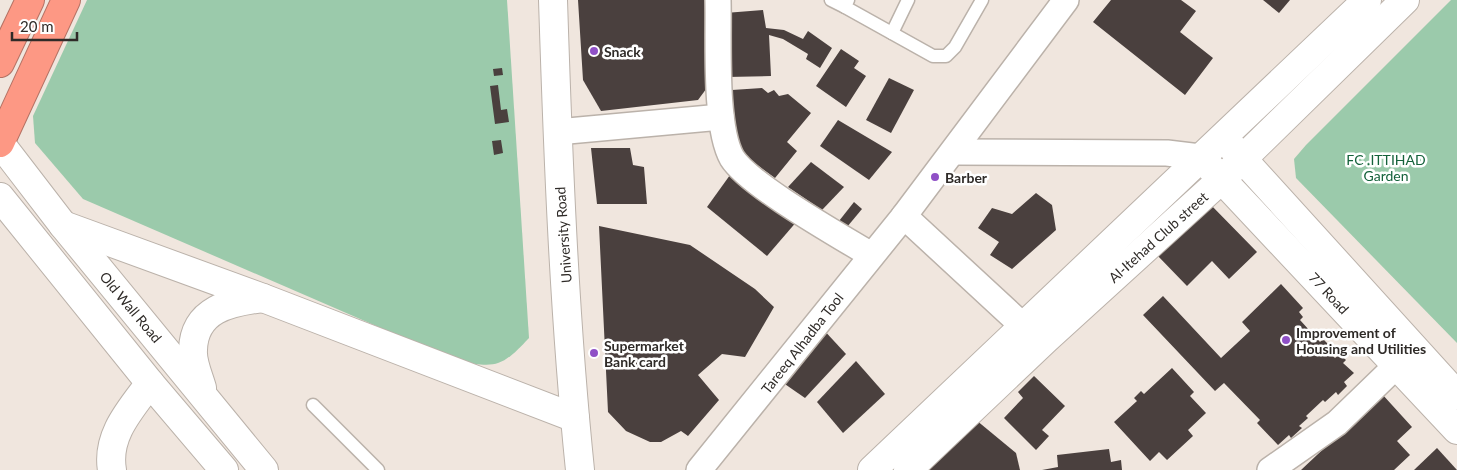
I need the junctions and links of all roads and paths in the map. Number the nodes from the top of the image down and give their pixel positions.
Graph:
1 (30, 0) edge
2 (66, 0) edge
3 (553, 0) edge
4 (718, 0) edge
5 (831, 0) edge
6 (908, 0) edge
7 (982, 0) edge
8 (1066, 0) edge
9 (1367, 0) edge
10 (1405, 0) edge
11 (847, 4) edge
12 (892, 33) junction
13 (0, 63) edge
14 (721, 117) junction
15 (557, 132) junction
16 (1222, 136) junction
17 (0, 143) edge
18 (953, 152) junction
19 (1200, 157) junction
20 (1242, 158) junction
21 (1222, 179) junction
22 (5, 202) edge
23 (904, 216) junction
24 (63, 225) junction
25 (871, 255) junction
26 (263, 298) junction
27 (1023, 326) junction
28 (1396, 366) junction
29 (150, 383) junction
30 (203, 394) junction
31 (1457, 395) edge
32 (313, 406) dead end
33 (574, 418) junction
34 (1457, 430) edge
35 (112, 470) edge
36 (224, 470) edge
37 (264, 470) edge
38 (378, 470) edge
39 (580, 470) edge
40 (699, 470) edge
41 (872, 470) edge
42 (908, 470) edge
43 (1270, 470) edge

1 - 13 highway
2 - 17 highway
3 - 15 main road, University Road
4 - 14 street
5 - 11 lane
6 - 12 lane
7 - 12 lane
8 - 18 street, Tareeq Alhadba Tool
9 - 16 main road, Al-Itehad Club street
10 - 20 main road, Al-Itehad Club street
11 - 12 lane
14 - 15 street
14 - 25 street
15 - 33 main road, University Road
16 - 19 main road, Al-Itehad Club street
16 - 20 main road
17 - 24 main road, Old Wall Road
18 - 19 street
18 - 23 street, Tareeq Alhadba Tool
19 - 21 main road, 77 Road
19 - 27 main road, Al-Itehad Club street
20 - 21 main road, Al-Itehad Club street
20 - 31 main road
21 - 28 main road, 77 Road
21 - 42 main road, Al-Itehad Club street
22 - 29 main road
23 - 25 street, Tareeq Alhadba Tool
23 - 27 street
24 - 26 main road
24 - 30 main road, Old Wall Road
25 - 40 street, Tareeq Alhadba Tool
26 - 30 main road
26 - 33 main road
27 - 41 main road, Al-Itehad Club street
28 - 34 main road, 77 Road
28 - 43 street
29 - 35 main road
29 - 36 main road
30 - 37 main road, Old Wall Road
32 - 38 lane
33 - 39 main road, University Road

